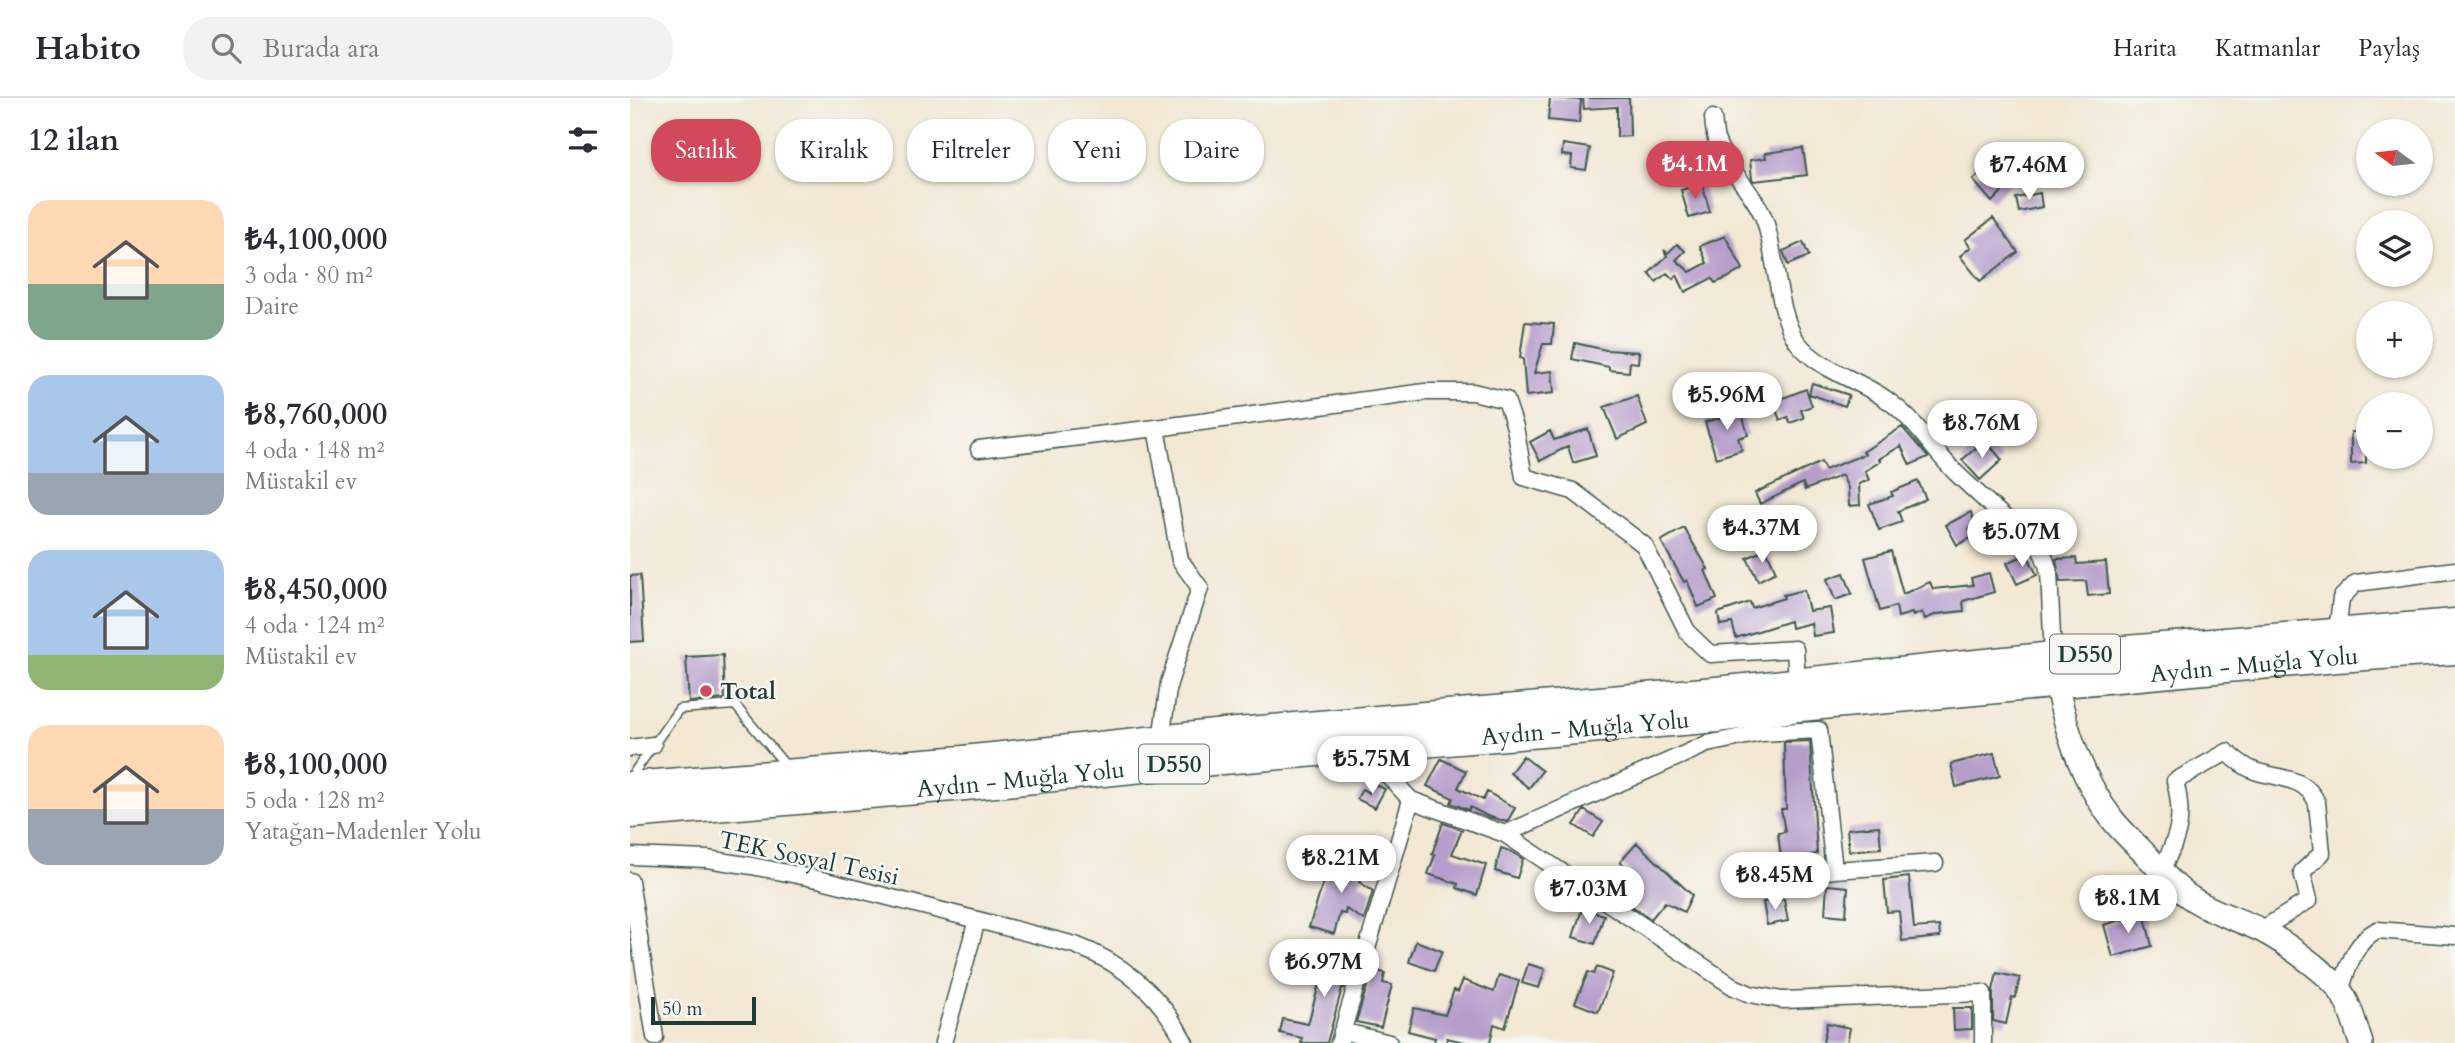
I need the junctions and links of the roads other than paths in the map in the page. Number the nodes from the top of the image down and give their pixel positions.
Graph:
1 (1713, 118) dead end
2 (1156, 428) junction
3 (979, 449) dead end
4 (2455, 570) edge
5 (2455, 624) edge
6 (2337, 633) junction
7 (2455, 649) edge
8 (2054, 670) junction
9 (1797, 683) junction
10 (1161, 740) junction
11 (653, 745) junction
12 (1381, 746) junction
13 (630, 748) edge
14 (792, 773) junction
15 (630, 778) edge
16 (630, 787) edge
17 (1411, 800) junction
18 (630, 813) edge
19 (1504, 834) junction
20 (630, 856) edge
21 (1936, 863) dead end
22 (1835, 870) junction
23 (2161, 872) junction
24 (1770, 878) dead end
25 (630, 881) edge
26 (977, 920) junction
27 (2261, 930) junction
28 (2455, 936) edge
29 (2340, 991) junction
30 (655, 1037) dead end
31 (1341, 1037) edge
32 (943, 1043) edge
33 (1185, 1043) edge
34 (1389, 1043) edge
35 (1983, 1043) edge
36 (2361, 1043) edge

1 - 8 street
2 - 3 street
2 - 9 street
2 - 10 street
4 - 6 street
5 - 6 highway, Aydın - Muğla Yolu / D550
6 - 8 highway, Aydın - Muğla Yolu / D550
7 - 8 highway, Aydın - Muğla Yolu / D550
8 - 9 highway, Aydın - Muğla Yolu / D550
8 - 12 highway, Aydın - Muğla Yolu / D550
8 - 23 street
9 - 10 highway, Aydın - Muğla Yolu / D550
10 - 14 highway, Aydın - Muğla Yolu / D550
11 - 13 street
11 - 14 lane
11 - 15 lane
12 - 17 street
12 - 18 highway, Aydın - Muğla Yolu / D550
14 - 16 highway, Aydın - Muğla Yolu / D550
17 - 19 street
17 - 31 street
19 - 22 street
19 - 35 street
20 - 26 street, TEK Sosyal Tesisi
21 - 22 street
22 - 24 street
23 - 27 street
23 - 27 street
25 - 30 street
26 - 32 street
26 - 33 street, TEK Sosyal Tesisi
27 - 29 street
28 - 29 street
29 - 36 street
31 - 34 street

